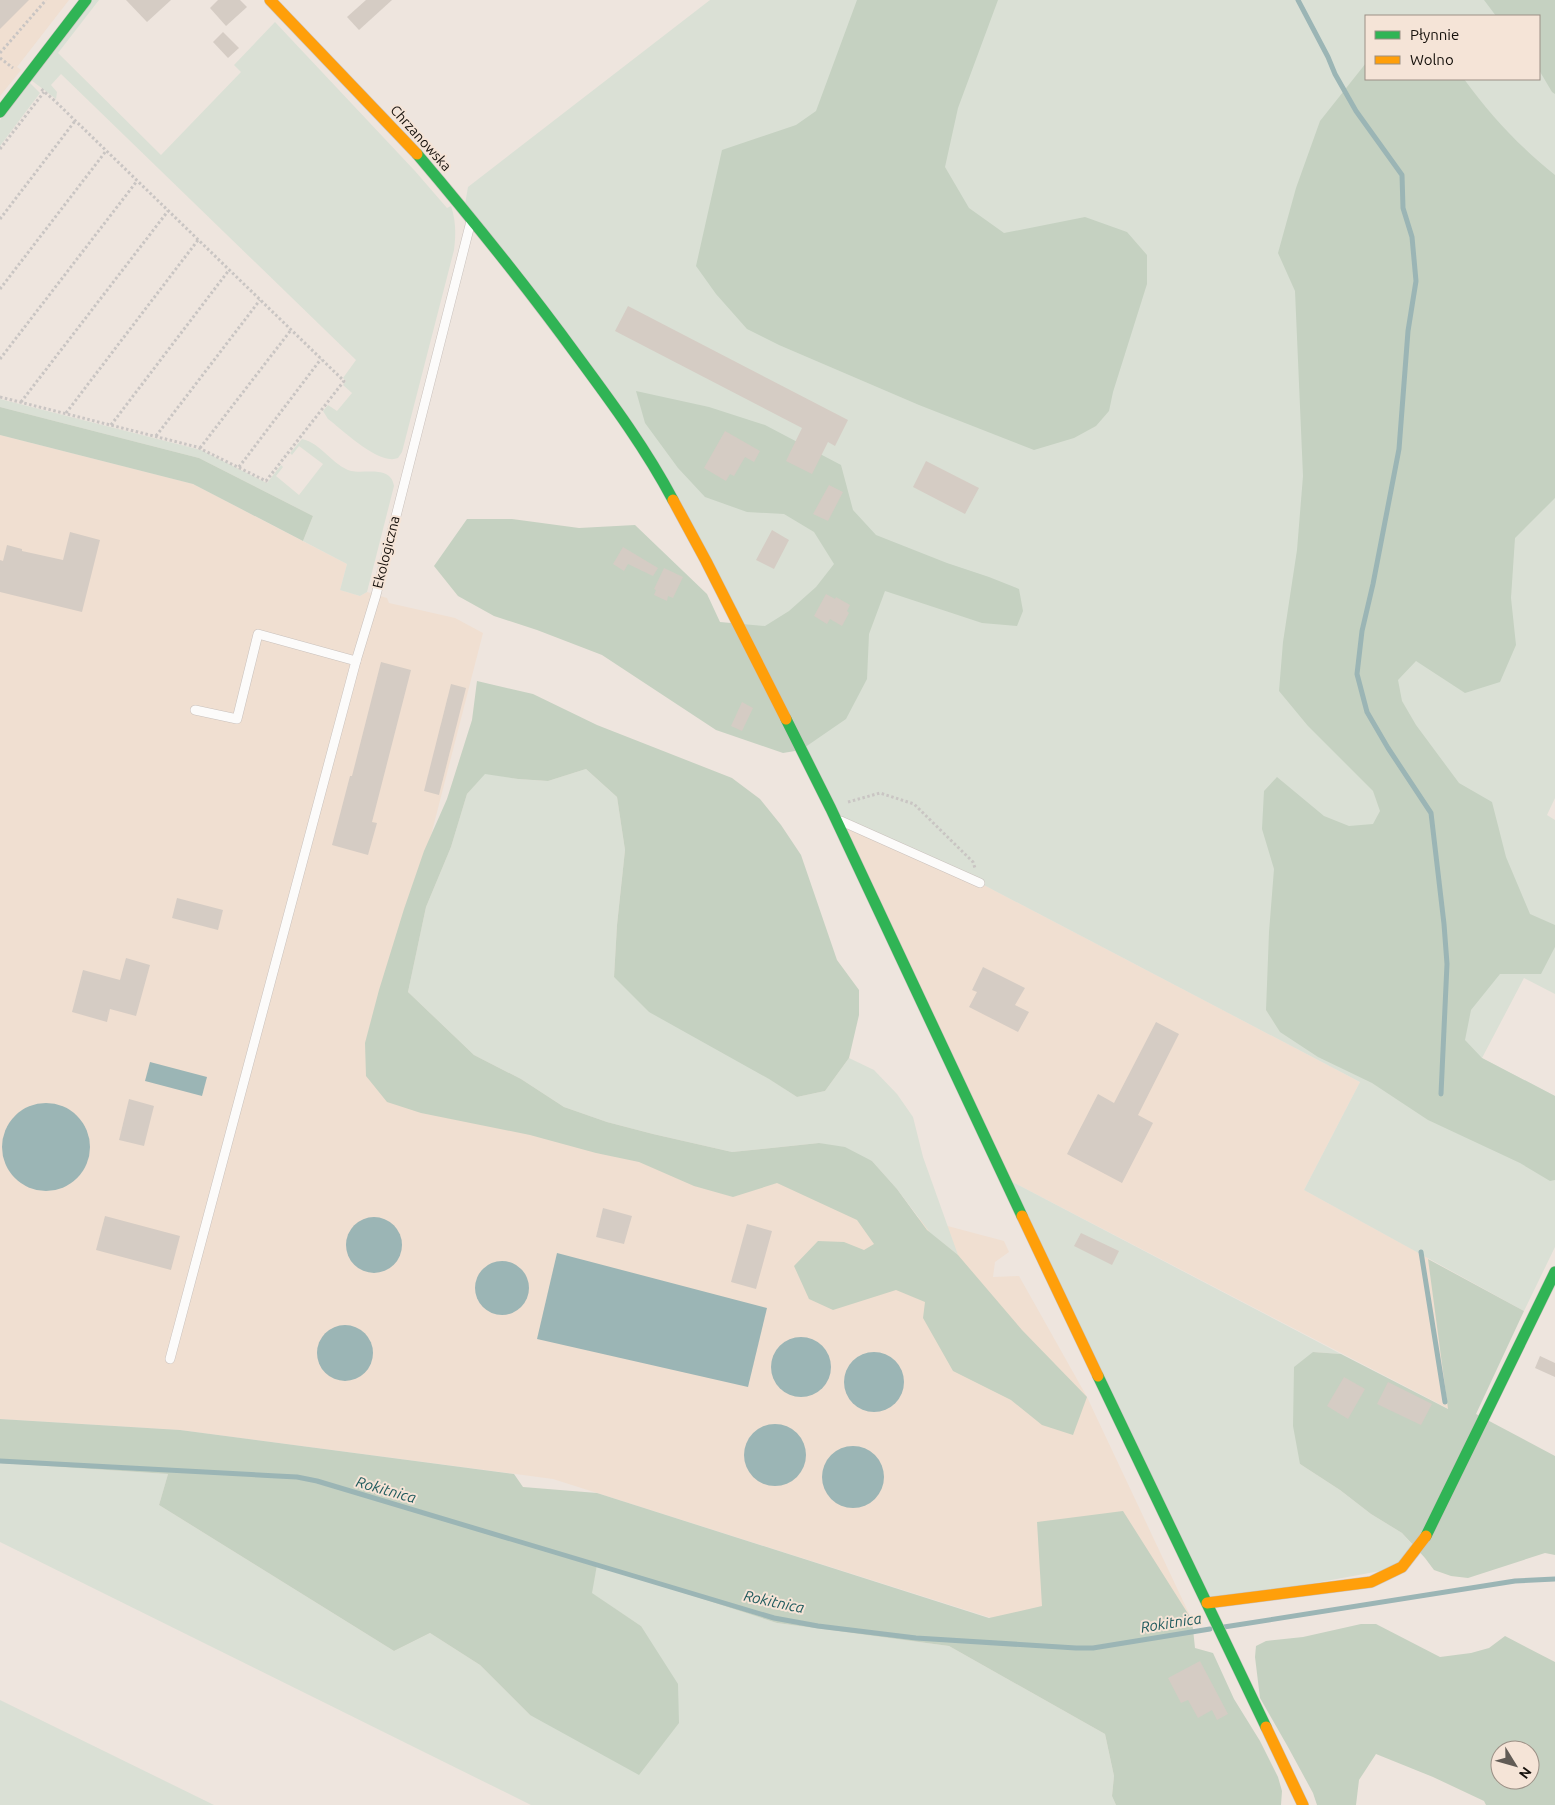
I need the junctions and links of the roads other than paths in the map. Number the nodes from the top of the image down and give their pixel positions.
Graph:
1 (86, 0) edge
2 (270, 0) edge
3 (0, 112) edge
4 (471, 218) junction
5 (356, 661) junction
6 (195, 710) dead end
7 (833, 814) junction
8 (980, 883) road end
9 (1555, 1272) edge
10 (170, 1359) dead end
11 (1206, 1603) junction
12 (1303, 1805) edge

1 - 3 street
2 - 4 street, Chrzanowska
4 - 5 lane, Ekologiczna
4 - 7 street, Chrzanowska
5 - 6 lane
5 - 10 lane, Ekologiczna
7 - 8 lane
7 - 11 street, Chrzanowska
9 - 11 street
11 - 12 street, Chrzanowska

